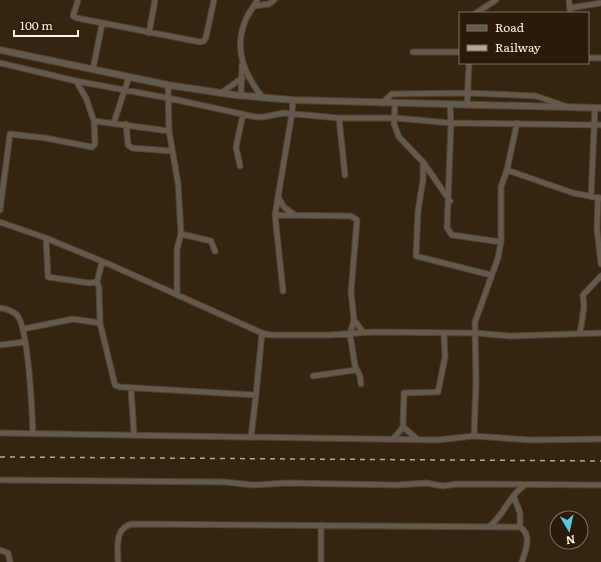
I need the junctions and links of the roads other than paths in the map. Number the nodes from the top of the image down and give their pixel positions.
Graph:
1 (78, 0) edge
2 (156, 0) edge
3 (214, 0) edge
4 (257, 0) edge
5 (274, 0) edge
6 (496, 0) edge
7 (569, 0) edge
8 (601, 4) edge
9 (254, 6) junction
10 (570, 10) edge
11 (478, 12) edge
12 (102, 24) junction
13 (149, 33) junction
14 (0, 50) edge
15 (413, 52) dead end
16 (459, 52) edge
17 (589, 58) edge
18 (601, 58) edge
19 (242, 62) junction
20 (0, 63) edge
21 (469, 64) edge
22 (93, 69) junction
23 (129, 77) junction
24 (242, 78) junction
25 (76, 81) junction
26 (168, 85) junction
27 (124, 89) junction
28 (221, 93) junction
29 (467, 93) junction
30 (241, 96) junction
31 (168, 98) junction
32 (263, 98) junction
33 (293, 100) junction
34 (382, 103) junction
35 (395, 103) junction
36 (450, 105) junction
37 (467, 105) junction
38 (567, 107) junction
39 (598, 108) edge
40 (292, 113) junction
41 (243, 114) junction
42 (339, 118) junction
43 (396, 118) junction
44 (94, 121) junction
45 (114, 122) junction
46 (451, 123) junction
47 (517, 123) junction
48 (126, 124) junction
49 (594, 125) junction
50 (601, 125) edge
51 (169, 131) junction
52 (172, 150) junction
53 (423, 162) junction
54 (240, 166) dead end
55 (507, 170) junction
56 (345, 174) dead end
57 (277, 194) junction
58 (591, 197) junction
59 (599, 198) edge
60 (450, 201) junction
61 (0, 210) edge
62 (275, 215) junction
63 (296, 215) junction
64 (0, 222) edge
65 (181, 234) junction
66 (46, 238) junction
67 (501, 242) junction
68 (215, 251) dead end
69 (102, 262) junction
70 (601, 264) edge
71 (491, 275) junction
72 (601, 276) edge
73 (97, 282) junction
74 (283, 291) dead end
75 (177, 295) junction
76 (0, 308) edge
77 (354, 320) junction
78 (100, 324) junction
79 (23, 329) junction
80 (363, 332) junction
81 (262, 333) junction
82 (444, 333) junction
83 (474, 333) junction
84 (601, 333) edge
85 (350, 334) junction
86 (580, 334) junction
87 (25, 342) junction
88 (0, 345) edge
89 (356, 370) junction
90 (313, 376) dead end
91 (360, 384) dead end
92 (131, 389) junction
93 (256, 395) junction
94 (403, 427) junction
95 (0, 433) edge
96 (33, 434) junction
97 (134, 434) junction
98 (474, 436) junction
99 (251, 437) junction
100 (394, 438) junction
101 (416, 438) junction
102 (601, 439) edge
103 (0, 480) edge
104 (526, 485) junction
105 (601, 485) edge
106 (514, 496) junction
107 (321, 525) junction
108 (490, 526) junction
109 (520, 527) junction
110 (0, 550) edge
111 (10, 562) edge
112 (118, 562) edge
113 (321, 562) edge
114 (522, 562) edge

1 - 12 street
2 - 13 street
3 - 13 street
4 - 9 street
5 - 9 street
6 - 11 street
7 - 10 street
8 - 10 street
9 - 19 street
12 - 13 street
12 - 22 street
14 - 22 street
15 - 16 street
17 - 18 street
19 - 24 street
19 - 32 street
20 - 25 street
21 - 29 street
22 - 23 street
23 - 26 street
23 - 27 street
24 - 28 street
24 - 30 street
25 - 27 street
25 - 44 street
26 - 28 street
26 - 31 street
27 - 31 street
27 - 45 street
28 - 30 street
29 - 34 street
29 - 37 street
29 - 38 street
30 - 32 street
31 - 41 street
31 - 51 street
32 - 33 street
33 - 34 street
33 - 40 street
34 - 35 street
35 - 36 street
35 - 43 street
36 - 37 street
36 - 46 street
37 - 38 street
38 - 39 street
39 - 49 street
40 - 41 street
40 - 42 street
40 - 57 street
41 - 54 street
42 - 43 street
42 - 56 street
43 - 46 street
43 - 53 street
44 - 45 street
44 - 61 street
45 - 48 street
46 - 47 street
46 - 60 street
47 - 49 street
47 - 55 street
48 - 51 street
48 - 52 street
49 - 50 street
49 - 58 street
51 - 52 street
52 - 65 street
53 - 60 street
53 - 71 street
55 - 58 street
55 - 67 street
57 - 62 street
57 - 63 street
58 - 59 street
59 - 70 street
60 - 67 street
62 - 63 street
62 - 74 street
63 - 77 street
64 - 66 street
65 - 68 street
65 - 75 street
66 - 69 street
66 - 73 street
67 - 71 street
69 - 73 street
69 - 75 street
71 - 83 street
72 - 86 street
73 - 78 street
75 - 81 street
76 - 79 street
77 - 80 street
77 - 85 street
78 - 79 street
78 - 92 street
79 - 87 street
80 - 82 street
80 - 85 street
81 - 85 street
81 - 93 street
82 - 83 street
82 - 94 street
83 - 86 street
83 - 98 street
84 - 86 street
85 - 89 street
87 - 88 street
87 - 96 street
89 - 90 street
89 - 91 street
92 - 93 street
92 - 97 street
93 - 99 street
94 - 100 street
94 - 101 street
95 - 96 street
96 - 97 street
97 - 99 street
98 - 101 street
98 - 102 street
99 - 100 street
100 - 101 street
103 - 104 street
104 - 105 street
104 - 106 street
106 - 108 street
106 - 109 street
107 - 108 street
107 - 112 street
107 - 113 street
108 - 109 street
109 - 114 street
110 - 111 street

